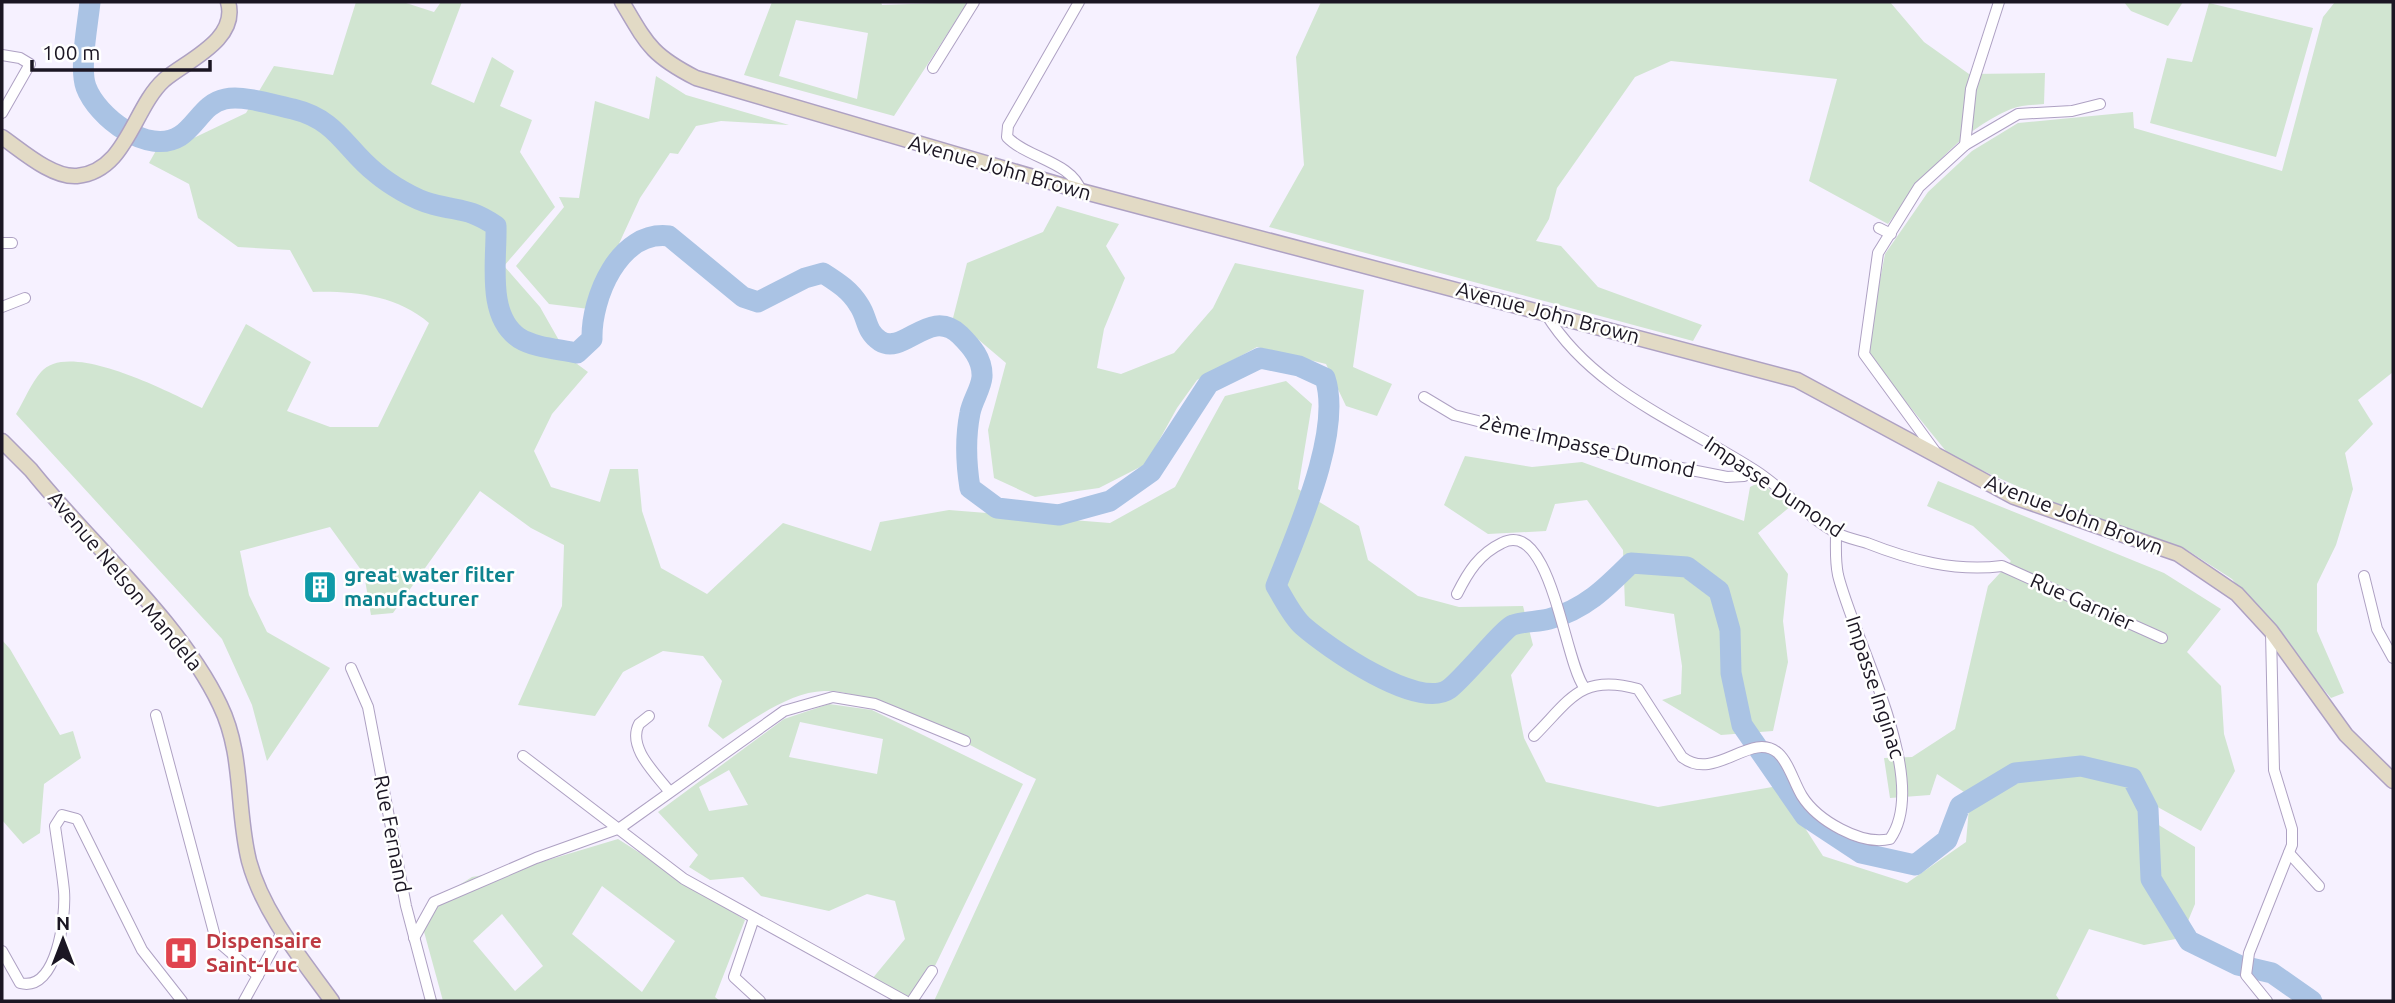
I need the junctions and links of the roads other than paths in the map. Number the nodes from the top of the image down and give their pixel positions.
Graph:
1 (228, 2) edge
2 (622, 2) edge
3 (974, 2) edge
4 (1079, 2) edge
5 (1999, 2) edge
6 (2, 55) edge
7 (933, 68) dead end
8 (2101, 104) dead end
9 (2, 113) edge
10 (2, 137) edge
11 (1965, 145) junction
12 (1081, 191) junction
13 (1879, 228) dead end
14 (1891, 234) junction
15 (25, 298) dead end
16 (2, 306) edge
17 (1545, 313) junction
18 (1424, 397) dead end
19 (2, 441) edge
20 (1942, 459) junction
21 (1754, 470) junction
22 (1836, 533) junction
23 (2002, 566) joint
24 (2364, 576) dead end
25 (1457, 594) dead end
26 (2271, 631) junction
27 (2162, 638) dead end
28 (2393, 657) edge
29 (351, 668) dead end
30 (1584, 687) junction
31 (156, 715) dead end
32 (649, 716) dead end
33 (1534, 736) dead end
34 (965, 741) dead end
35 (523, 755) dead end
36 (2393, 781) edge
37 (668, 791) junction
38 (620, 828) junction
39 (2289, 853) junction
40 (2319, 886) dead end
41 (754, 918) junction
42 (282, 932) junction
43 (414, 938) junction
44 (2, 951) edge
45 (932, 971) dead end
46 (258, 976) junction
47 (181, 1001) edge
48 (244, 1001) edge
49 (332, 1001) edge
50 (431, 1001) edge
51 (760, 1001) edge
52 (905, 1001) edge
53 (912, 1001) edge
54 (2267, 1001) edge

1 - 10 main road
2 - 12 main road, Avenue John Brown
3 - 7 street
4 - 12 street
5 - 11 street
6 - 9 street
8 - 11 street
11 - 14 street
12 - 17 main road, Avenue John Brown
13 - 14 street
14 - 20 street
15 - 16 street
17 - 20 main road, Avenue John Brown
17 - 21 street, Impasse Dumond
18 - 21 street, 2ème Impasse Dumond
19 - 42 main road, Avenue Nelson Mandela
20 - 26 main road, Avenue John Brown
21 - 22 street, Impasse Dumond
22 - 23 street, Impasse Dumond
22 - 30 street, Impasse Inginac
23 - 27 street, Rue Garnier
24 - 28 street
25 - 30 street
26 - 36 main road, Avenue John Brown
26 - 39 street
29 - 43 street, Rue Fernand
30 - 33 street
31 - 46 street
32 - 37 street
34 - 37 street
35 - 38 street
37 - 38 street
38 - 41 street
38 - 43 street
39 - 40 street
39 - 54 street
41 - 51 street
41 - 52 street
42 - 46 street
42 - 49 main road, Avenue Nelson Mandela
43 - 50 street, Rue Fernand
44 - 47 street
45 - 53 street
46 - 48 street

